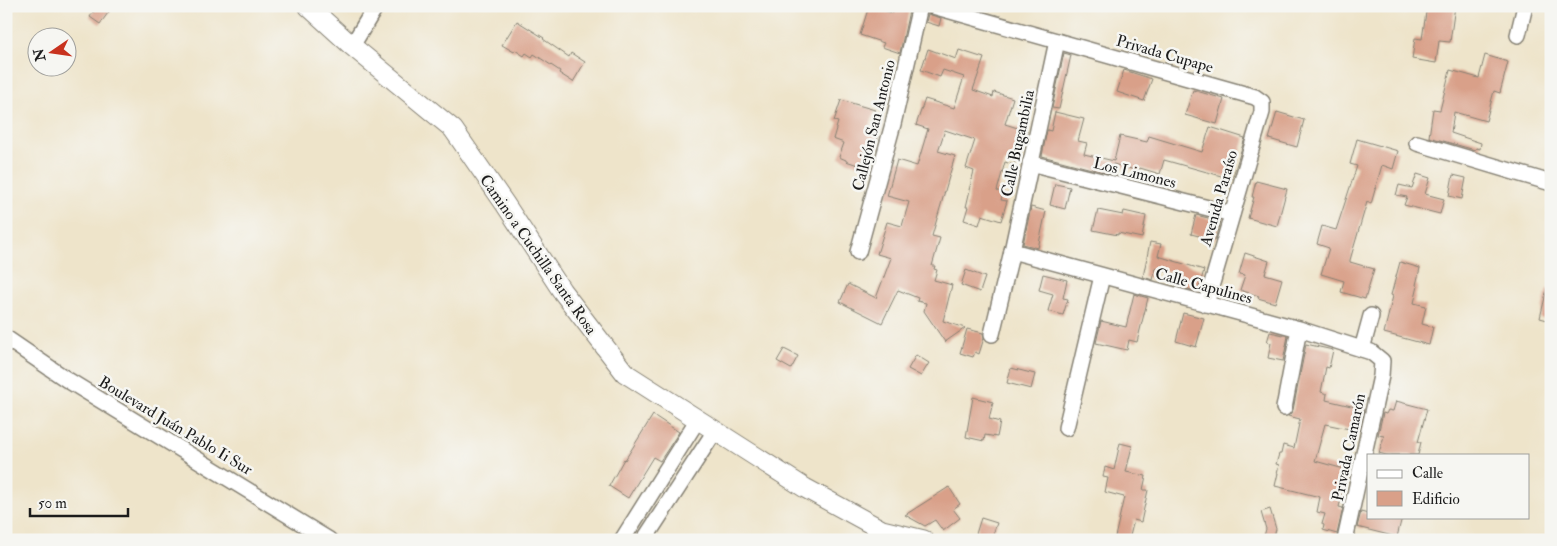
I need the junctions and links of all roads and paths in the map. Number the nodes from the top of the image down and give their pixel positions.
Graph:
1 (308, 6) edge
2 (376, 6) edge
3 (920, 6) edge
4 (933, 6) edge
5 (1525, 6) edge
6 (1518, 35) dead end
7 (1057, 41) junction
8 (352, 46) junction
9 (1262, 102) joint
10 (1417, 144) dead end
11 (1030, 164) junction
12 (1551, 183) edge
13 (1232, 214) junction
14 (1012, 251) junction
15 (858, 252) dead end
16 (1102, 276) junction
17 (1206, 304) junction
18 (1371, 316) dead end
19 (1299, 329) junction
20 (992, 334) dead end
21 (6, 338) edge
22 (1362, 349) junction
23 (1382, 361) joint
24 (1284, 408) dead end
25 (698, 420) junction
26 (1066, 428) dead end
27 (715, 431) junction
28 (630, 537) edge
29 (329, 540) edge
30 (644, 540) edge
31 (924, 540) edge
32 (1345, 540) edge

1 - 8 street, Camino a Cuchilla Santa Rosa
2 - 8 street
3 - 15 street, Callejón San Antonio
4 - 7 street, Privada Cupape
5 - 6 street
7 - 9 street, Privada Cupape
7 - 11 street, Calle Bugambilia
8 - 25 street, Camino a Cuchilla Santa Rosa
9 - 13 street, Avenida Paraíso
10 - 12 street
11 - 13 street, Los Limones
11 - 14 street, Calle Bugambilia
13 - 17 street, Avenida Paraíso
14 - 16 street, Calle Capulines
14 - 20 street, Calle Bugambilia
16 - 17 street, Calle Capulines
16 - 26 street
17 - 19 street, Calle Capulines
18 - 22 street
19 - 22 street, Calle Capulines
19 - 24 street
21 - 29 street, Boulevard Juán Pablo Ii Sur
22 - 23 street, Calle Capulines
23 - 32 street, Privada Camarón
25 - 27 street, Camino a Cuchilla Santa Rosa
25 - 28 street
27 - 30 street
27 - 31 street, Camino a Cuchilla Santa Rosa

